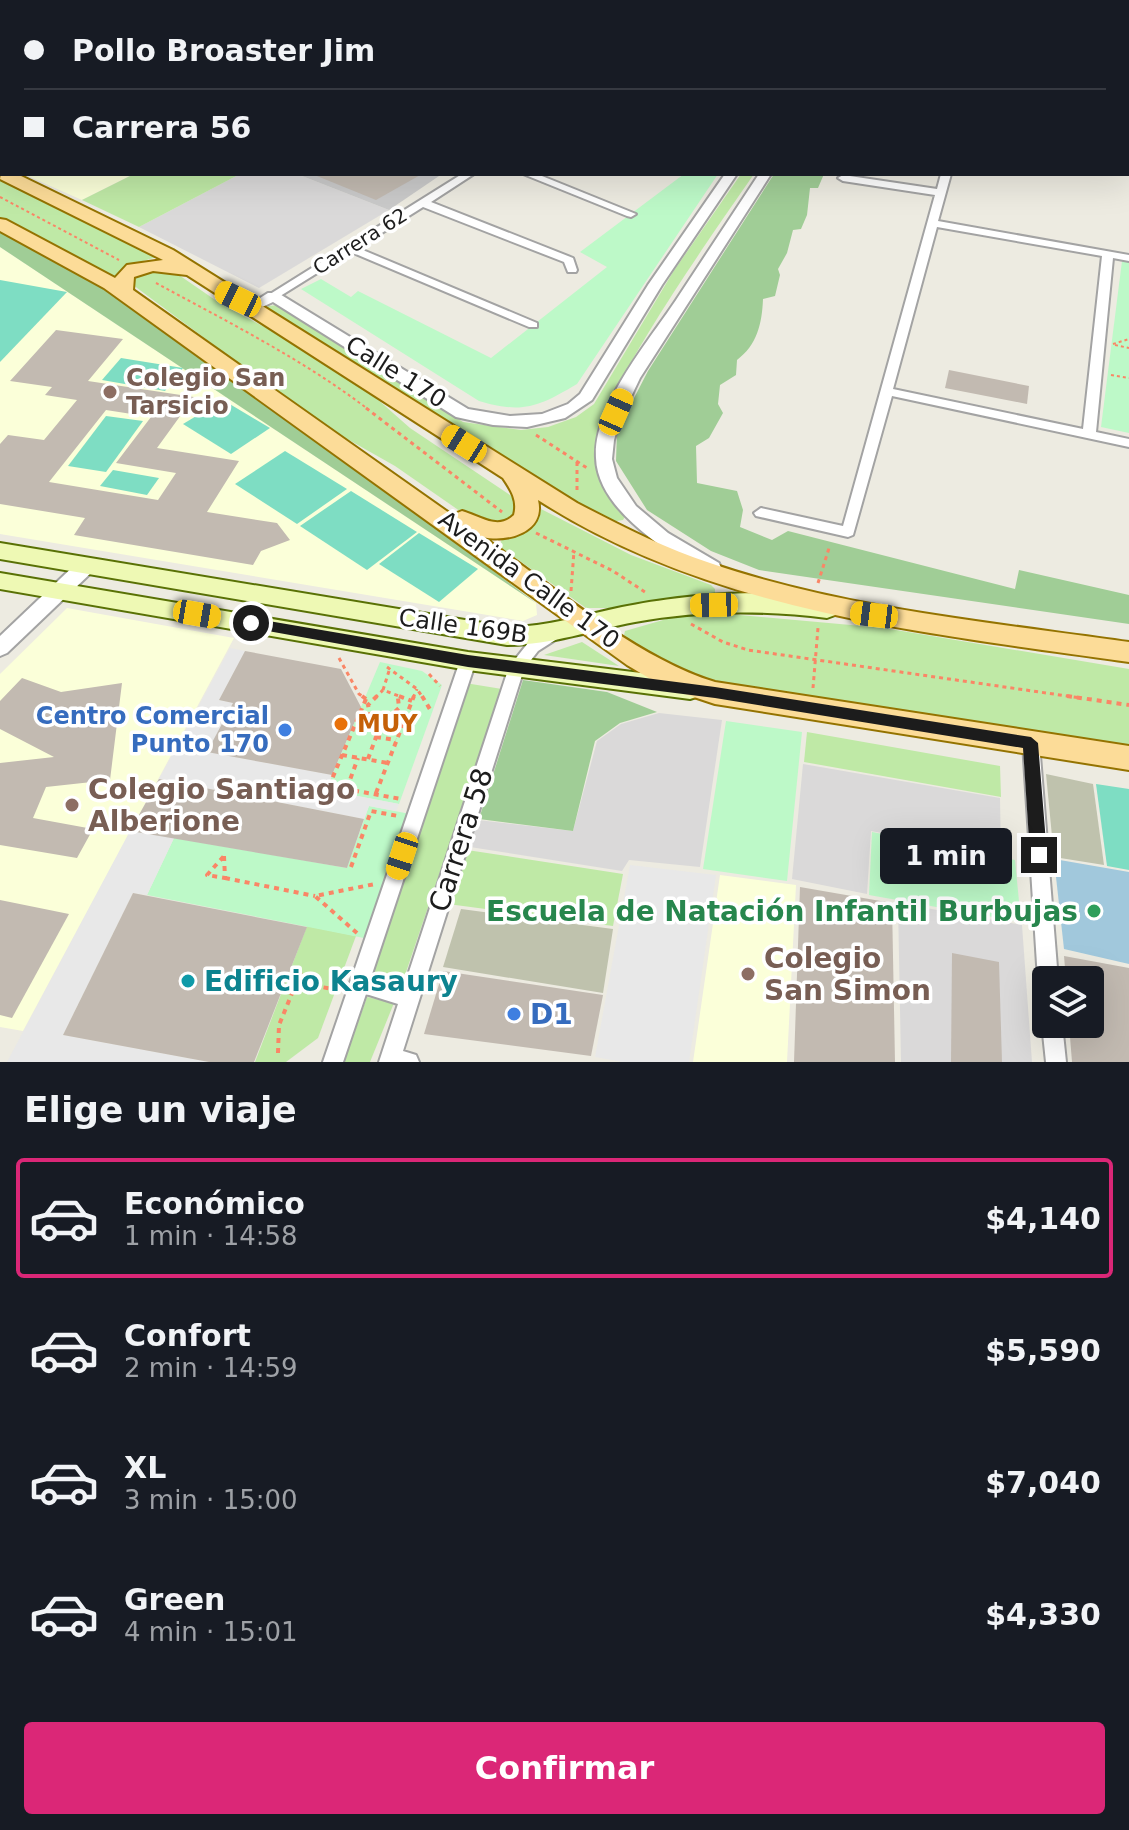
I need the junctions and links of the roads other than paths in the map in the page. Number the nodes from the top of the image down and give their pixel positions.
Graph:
1 (10, 176) edge
2 (466, 176) edge
3 (533, 176) edge
4 (730, 176) edge
5 (764, 176) edge
6 (945, 176) edge
7 (843, 178) dead end
8 (941, 193) junction
9 (423, 203) junction
10 (631, 214) dead end
11 (933, 223) junction
12 (0, 224) edge
13 (350, 248) junction
14 (1108, 255) junction
15 (1129, 258) edge
16 (572, 270) dead end
17 (123, 292) junction
18 (273, 296) junction
19 (244, 303) junction
20 (533, 325) dead end
21 (887, 391) junction
22 (1089, 434) junction
23 (1129, 443) edge
24 (343, 447) junction
25 (510, 472) junction
26 (761, 513) dead end
27 (0, 551) edge
28 (87, 565) junction
29 (728, 578) junction
30 (0, 581) edge
31 (61, 591) junction
32 (928, 622) junction
33 (589, 623) junction
34 (555, 633) junction
35 (0, 648) edge
36 (1129, 652) edge
37 (468, 661) junction
38 (517, 667) junction
39 (715, 693) junction
40 (1031, 743) junction
41 (1129, 758) edge
42 (1047, 966) edge
43 (360, 983) junction
44 (409, 998) junction
45 (1053, 1038) edge
46 (396, 1061) edge
47 (333, 1062) edge
48 (1056, 1062) edge

1 - 19 main road
2 - 9 street, Carrera 62
3 - 10 street
4 - 18 street, Calle 170
5 - 29 street
6 - 8 street
7 - 8 street
8 - 11 street
9 - 13 street, Carrera 62
9 - 16 street
11 - 14 street
11 - 21 street
12 - 17 main road, Avenida Calle 170
13 - 18 street, Carrera 62
13 - 20 street
14 - 15 street
14 - 22 street
17 - 19 main road
17 - 24 main road, Avenida Calle 170
18 - 19 street, Carrera 62
19 - 25 main road
21 - 22 street
21 - 26 street
22 - 23 street
24 - 25 main road
24 - 33 main road, Avenida Calle 170
25 - 29 main road
27 - 28 main road, Calle 169B
28 - 31 street
28 - 34 main road, Calle 169B
29 - 32 main road
30 - 31 main road, Calle 169B
31 - 35 street
31 - 37 main road, Calle 169B
32 - 33 main road, Calle 169B
32 - 36 main road
33 - 34 main road, Calle 169B
33 - 39 main road, Avenida Calle 170
34 - 38 street, Carrera 58
37 - 38 main road, Calle 169B
37 - 43 street, Carrera 58
38 - 39 main road, Calle 169B
38 - 44 street, Carrera 58
39 - 40 main road, Avenida Calle 170
40 - 41 main road, Avenida Calle 170
40 - 42 street
43 - 44 street
43 - 47 street, Carrera 58
44 - 46 street, Carrera 58
45 - 48 street

